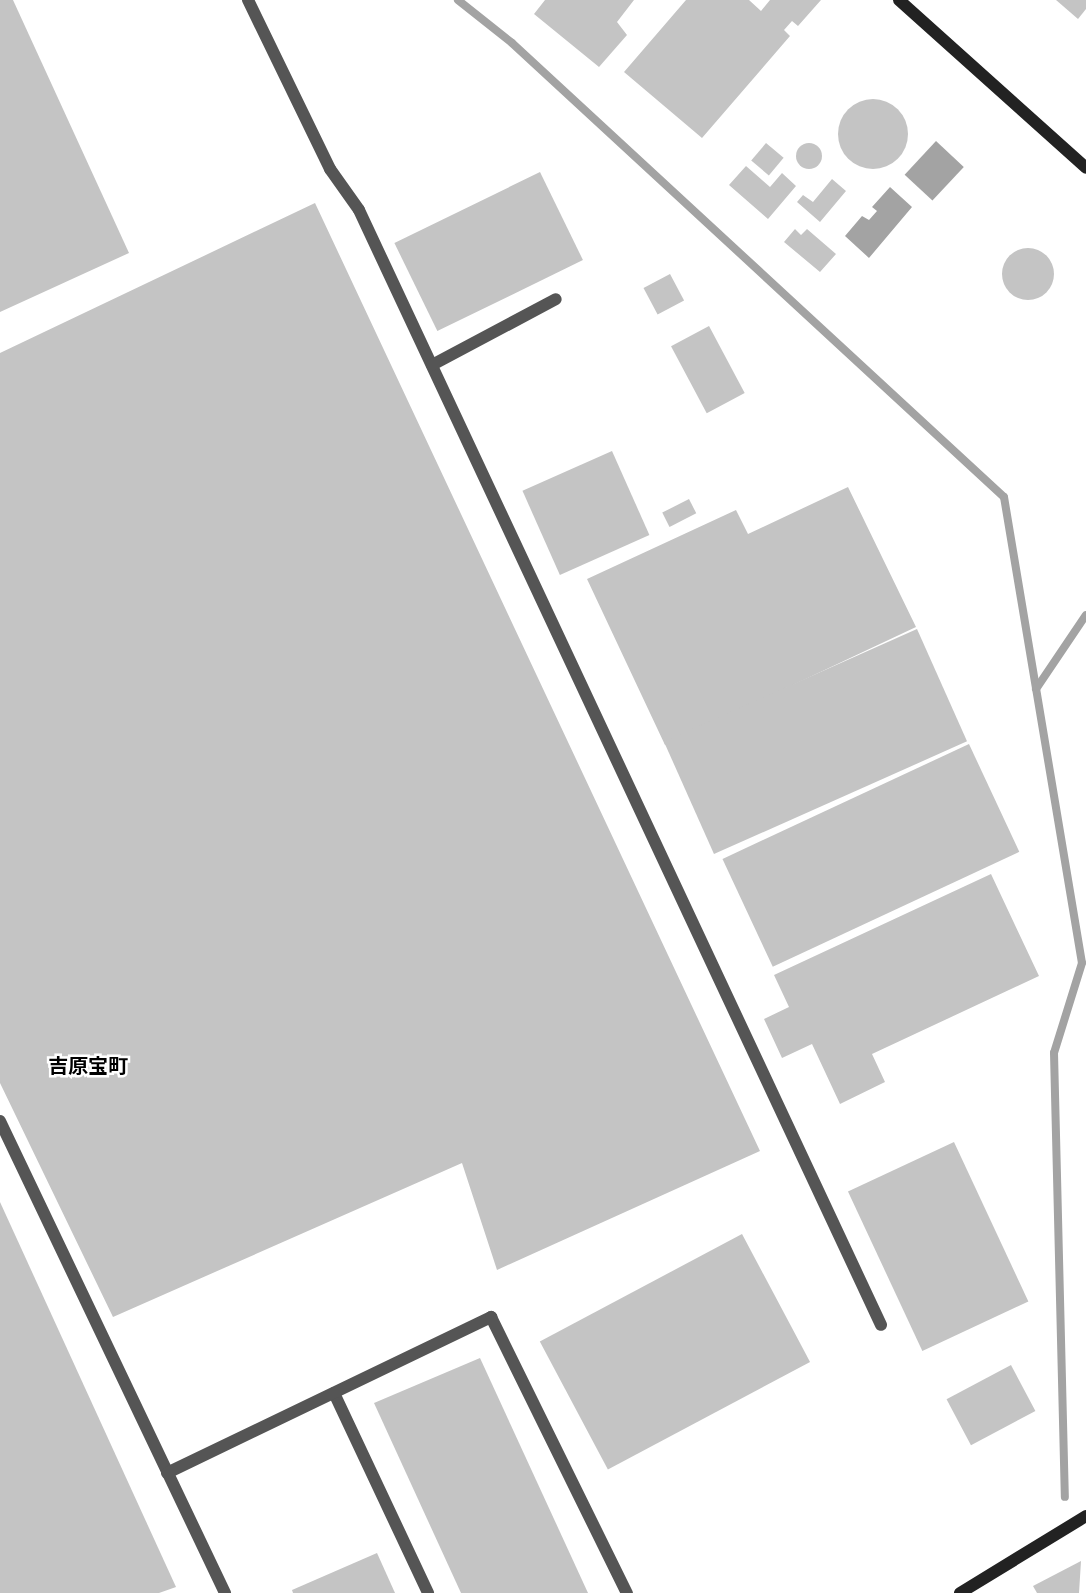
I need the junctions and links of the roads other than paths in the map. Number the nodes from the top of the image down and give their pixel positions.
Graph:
1 (248, 0) edge
2 (899, 0) edge
3 (1086, 168) edge
4 (556, 299) dead end
5 (432, 365) junction
6 (0, 1121) edge
7 (882, 1325) dead end
8 (334, 1393) junction
9 (167, 1473) junction
10 (1086, 1516) edge
11 (225, 1593) edge
12 (428, 1593) edge
13 (627, 1593) edge
14 (960, 1593) edge

1 - 5 lane
2 - 3 street
4 - 5 lane
5 - 7 lane
6 - 9 lane
8 - 9 lane
8 - 12 lane
8 - 13 lane
9 - 11 lane
10 - 14 street

